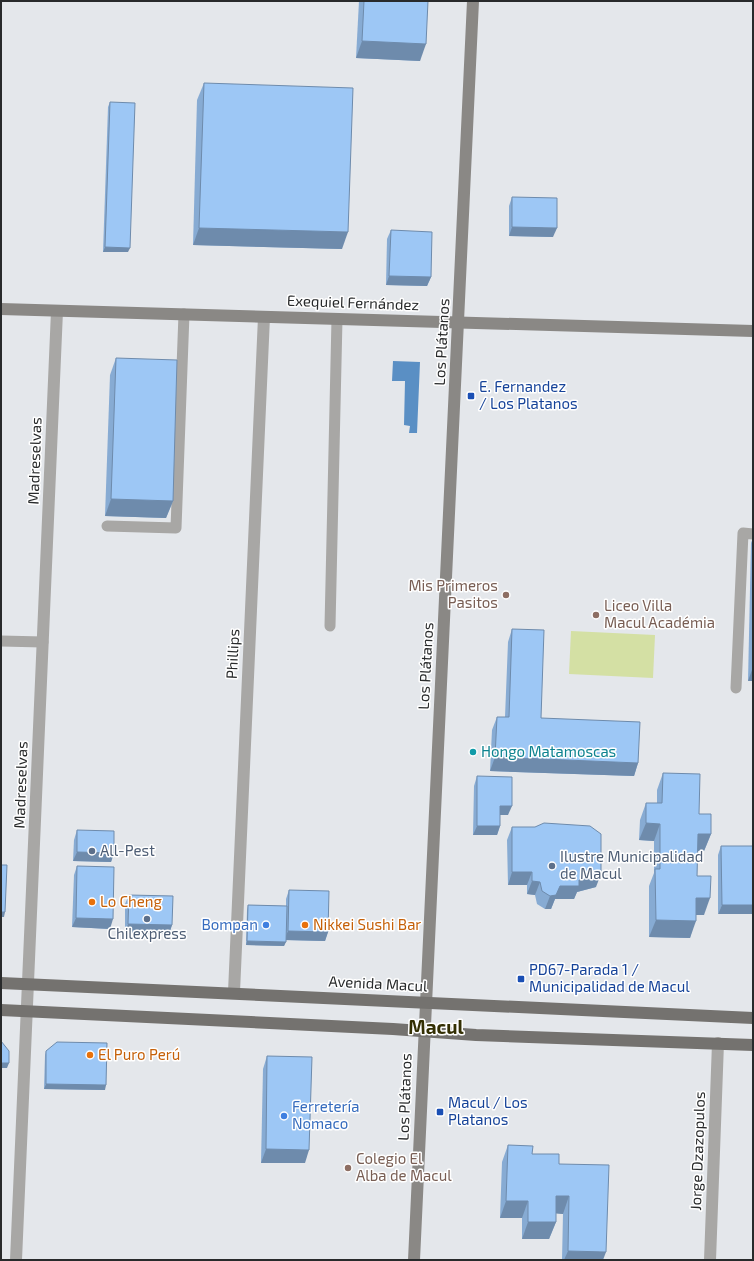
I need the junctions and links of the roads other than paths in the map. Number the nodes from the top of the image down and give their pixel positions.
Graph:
1 (473, 1) edge
2 (1, 309) edge
3 (57, 311) junction
4 (184, 314) junction
5 (264, 317) junction
6 (337, 319) junction
7 (459, 322) junction
8 (753, 331) edge
9 (107, 526) dead end
10 (753, 534) edge
11 (330, 626) dead end
12 (1, 641) edge
13 (43, 642) junction
14 (736, 688) dead end
15 (1, 983) edge
16 (28, 984) junction
17 (234, 992) junction
18 (426, 1002) junction
19 (1, 1010) edge
20 (26, 1012) junction
21 (753, 1018) edge
22 (424, 1031) junction
23 (718, 1043) junction
24 (753, 1045) edge
25 (16, 1260) edge
26 (414, 1260) edge
27 (710, 1260) edge

1 - 7 street, Los Plátanos
2 - 3 street, Exequiel Fernández
3 - 4 street, Exequiel Fernández
3 - 13 street, Madreselvas
4 - 5 street, Exequiel Fernández
4 - 9 lane
5 - 6 street, Exequiel Fernández
5 - 17 street, Phillips
6 - 7 street, Exequiel Fernández
6 - 11 lane
7 - 8 street, Exequiel Fernández
7 - 18 street, Los Plátanos
10 - 14 lane
12 - 13 lane
13 - 16 street, Madreselvas
15 - 16 main road, Avenida Macul
16 - 17 main road, Avenida Macul
16 - 20 street, Madreselvas
17 - 18 main road, Avenida Macul
18 - 21 main road, Avenida Macul
18 - 22 street, Los Plátanos
19 - 20 main road
20 - 22 main road
20 - 25 street, Madreselvas
22 - 23 main road
22 - 26 street, Los Plátanos
23 - 24 main road
23 - 27 street, Jorge Dzazopulos

